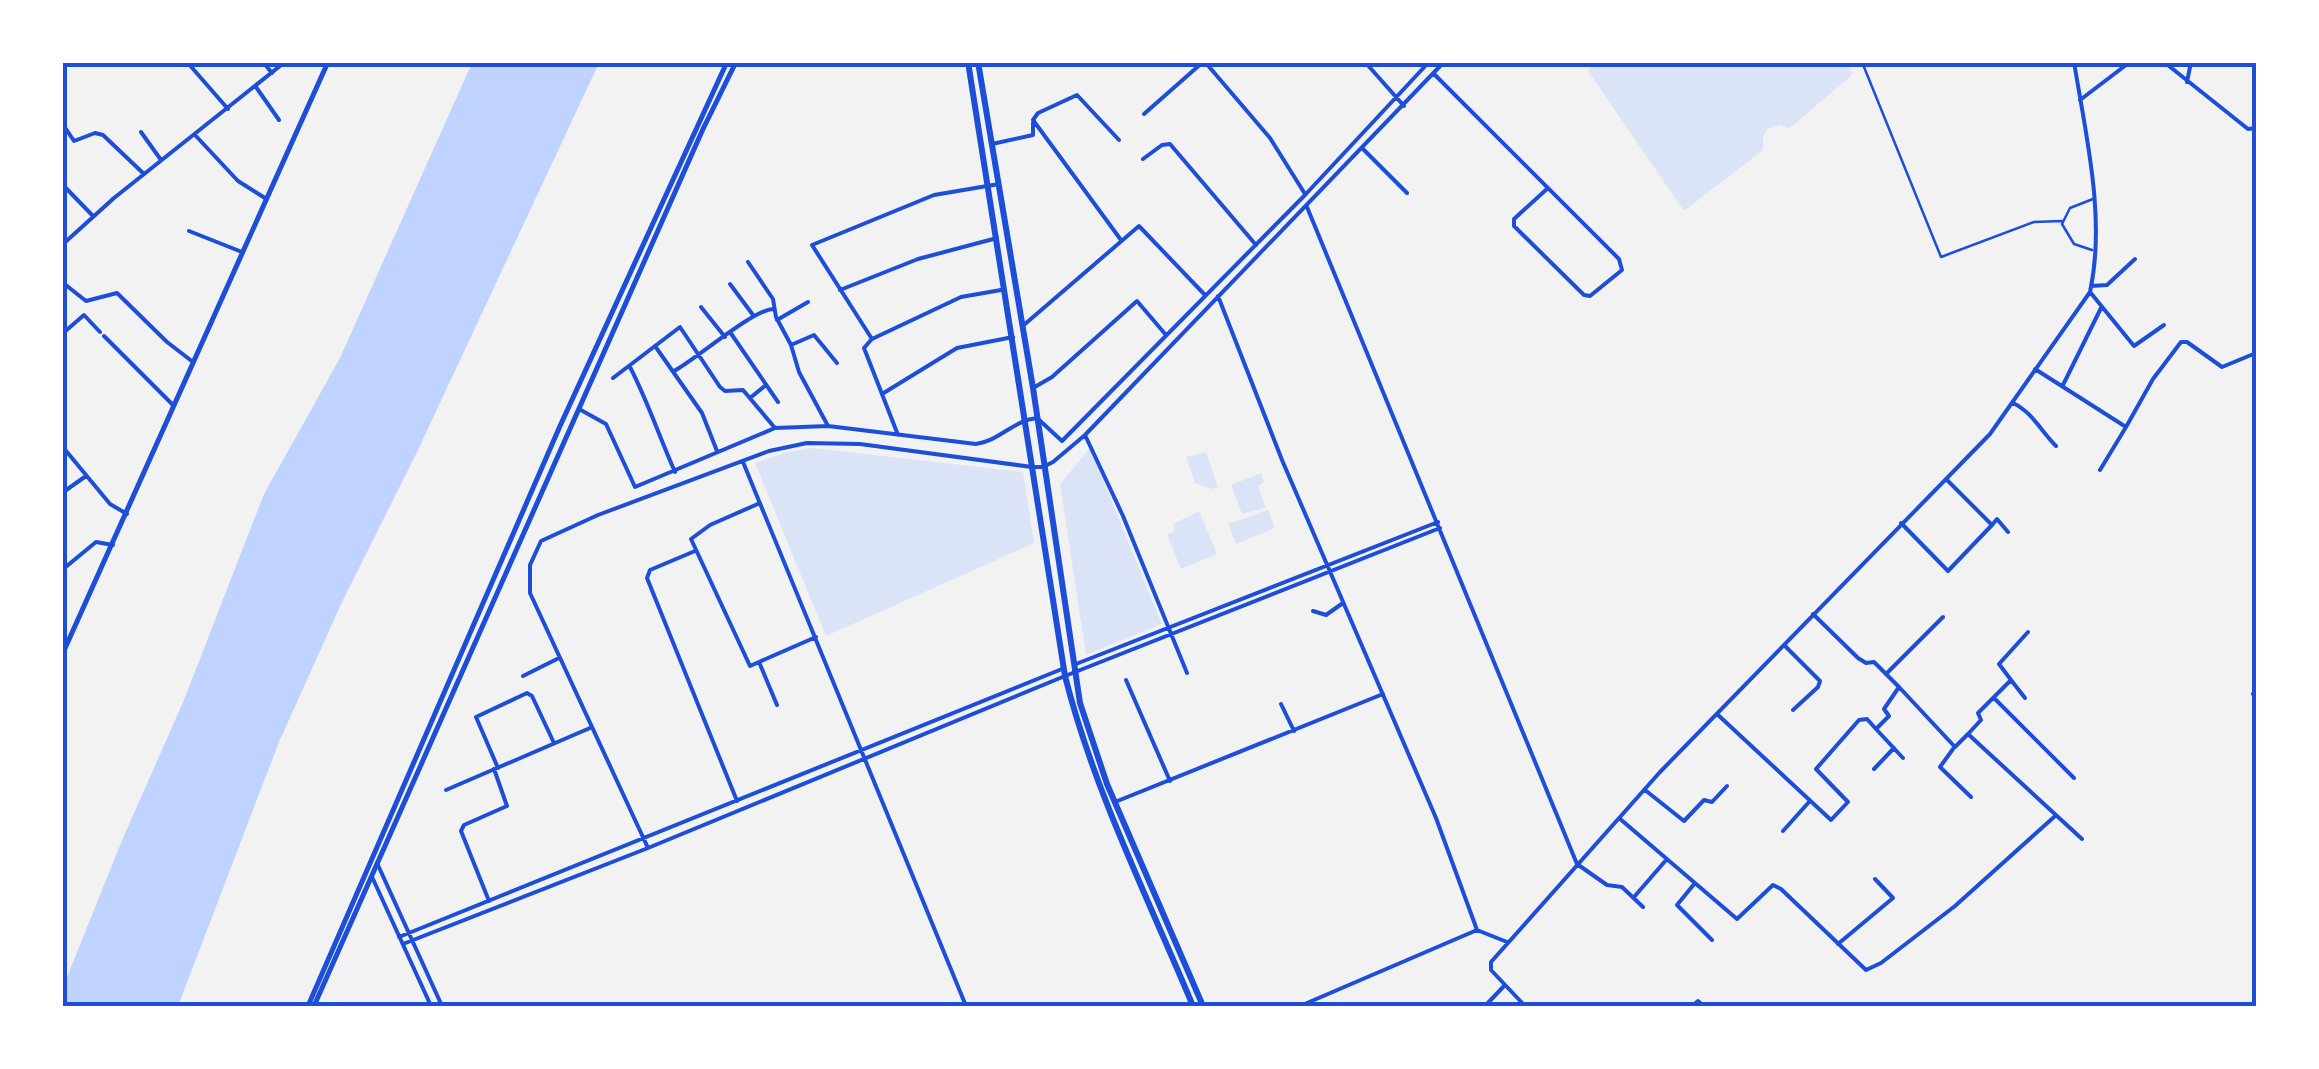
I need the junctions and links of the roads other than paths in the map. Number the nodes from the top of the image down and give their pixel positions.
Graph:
1 (187, 62) edge
2 (263, 62) edge
3 (284, 62) edge
4 (328, 62) edge
5 (727, 62) edge
6 (736, 62) edge
7 (968, 62) edge
8 (978, 62) edge
9 (1204, 62) edge
10 (1365, 62) edge
11 (1429, 62) edge
12 (1444, 62) edge
13 (2074, 62) edge
14 (2130, 62) edge
15 (2164, 62) edge
16 (2191, 62) edge
17 (1864, 67) dead end
18 (272, 73) junction
19 (1434, 74) junction
20 (2187, 82) junction
21 (256, 86) junction
22 (1397, 98) junction
23 (2080, 100) junction
24 (1404, 106) junction
25 (228, 109) junction
26 (1144, 114) dead end
27 (278, 120) dead end
28 (1032, 122) junction
29 (62, 124) edge
30 (2256, 128) edge
31 (142, 132) dead end
32 (195, 135) junction
33 (1119, 140) dead end
34 (992, 144) junction
35 (1363, 149) junction
36 (1143, 159) dead end
37 (161, 160) junction
38 (144, 174) junction
39 (62, 184) edge
40 (988, 184) junction
41 (998, 184) junction
42 (1548, 188) junction
43 (1407, 193) dead end
44 (1305, 195) junction
45 (266, 198) junction
46 (2093, 198) junction
47 (1307, 207) junction
48 (93, 216) junction
49 (2062, 221) junction
50 (189, 232) dead end
51 (996, 238) junction
52 (1122, 240) junction
53 (62, 244) edge
54 (1256, 245) junction
55 (2093, 250) junction
56 (242, 252) junction
57 (2135, 259) dead end
58 (748, 262) dead end
59 (62, 282) edge
60 (730, 284) dead end
61 (1006, 289) junction
62 (2090, 289) junction
63 (840, 290) junction
64 (1204, 294) junction
65 (1218, 296) junction
66 (808, 302) dead end
67 (701, 307) dead end
68 (2102, 307) junction
69 (774, 310) junction
70 (752, 315) junction
71 (777, 320) junction
72 (2164, 324) dead end
73 (1022, 326) junction
74 (730, 332) junction
75 (62, 334) edge
76 (1166, 335) junction
77 (1014, 336) junction
78 (725, 338) junction
79 (872, 339) junction
80 (792, 345) junction
81 (654, 346) junction
82 (2256, 353) edge
83 (700, 356) junction
84 (194, 362) junction
85 (837, 362) dead end
86 (629, 365) junction
87 (2036, 369) junction
88 (672, 372) junction
89 (613, 378) dead end
90 (2063, 384) junction
91 (766, 385) junction
92 (1033, 388) junction
93 (882, 394) junction
94 (750, 398) junction
95 (778, 402) dead end
96 (173, 404) junction
97 (2014, 404) junction
98 (581, 410) junction
99 (1036, 418) junction
100 (1026, 419) junction
101 (560, 426) junction
102 (828, 426) junction
103 (2126, 426) junction
104 (775, 428) junction
105 (569, 430) junction
106 (898, 435) junction
107 (1086, 435) junction
108 (62, 446) edge
109 (2056, 446) dead end
110 (717, 450) junction
111 (743, 462) junction
112 (1032, 466) junction
113 (1043, 467) junction
114 (2100, 470) dead end
115 (675, 472) junction
116 (86, 476) junction
117 (1946, 479) junction
118 (62, 493) edge
119 (760, 504) junction
120 (127, 514) junction
121 (1901, 523) junction
122 (1992, 524) junction
123 (1439, 525) junction
124 (2008, 532) dead end
125 (113, 546) junction
126 (695, 551) junction
127 (1328, 568) junction
128 (62, 570) edge
129 (1342, 604) junction
130 (1313, 611) dead end
131 (1812, 613) junction
132 (1943, 617) dead end
133 (1168, 628) junction
134 (2028, 632) dead end
135 (1171, 635) junction
136 (816, 637) junction
137 (1784, 645) junction
138 (62, 655) edge
139 (559, 658) junction
140 (759, 662) junction
141 (1074, 669) junction
142 (1064, 672) junction
143 (1187, 673) dead end
144 (1886, 674) junction
145 (523, 676) dead end
146 (1126, 680) dead end
147 (2011, 680) junction
148 (1898, 687) junction
149 (1383, 694) junction
150 (1994, 698) junction
151 (2025, 698) dead end
152 (1281, 704) dead end
153 (777, 705) dead end
154 (1793, 710) dead end
155 (1717, 714) junction
156 (590, 728) junction
157 (1876, 729) junction
158 (1294, 731) junction
159 (1968, 734) junction
160 (554, 743) junction
161 (1955, 747) junction
162 (1894, 748) junction
163 (863, 752) junction
164 (1903, 758) dead end
165 (866, 759) junction
166 (496, 768) junction
167 (1874, 769) dead end
168 (2074, 778) dead end
169 (1170, 780) junction
170 (1727, 786) dead end
171 (446, 790) dead end
172 (1645, 790) junction
173 (1971, 796) dead end
174 (737, 801) junction
175 (1115, 802) junction
176 (1809, 802) junction
177 (2054, 816) junction
178 (1618, 818) junction
179 (1783, 832) dead end
180 (642, 838) junction
181 (2082, 839) dead end
182 (648, 848) junction
183 (1667, 859) junction
184 (376, 862) junction
185 (1577, 864) junction
186 (370, 874) junction
187 (1875, 879) dead end
188 (536, 881) junction
189 (1695, 883) junction
190 (540, 890) junction
191 (1633, 898) junction
192 (489, 901) junction
193 (1643, 907) dead end
194 (1476, 930) junction
195 (408, 934) junction
196 (399, 937) junction
197 (1712, 940) dead end
198 (411, 941) junction
199 (1508, 942) junction
200 (402, 944) junction
201 (1838, 944) junction
202 (421, 963) junction
203 (413, 967) junction
204 (1504, 986) junction
205 (311, 1006) edge
206 (431, 1006) edge
207 (442, 1006) edge
208 (966, 1006) edge
209 (1194, 1006) edge
210 (1203, 1006) edge
211 (1300, 1006) edge
212 (1485, 1006) edge
213 (1525, 1006) edge
214 (1692, 1006) edge
215 (1704, 1006) edge

1 - 25 street
2 - 18 street
3 - 18 street
4 - 45 street
5 - 101 street
6 - 98 street
7 - 40 main road
8 - 34 main road
9 - 26 street
9 - 44 street
10 - 22 street
11 - 22 street
12 - 19 street
13 - 23 street
14 - 23 street
15 - 20 street
16 - 20 street
17 - 49 lane
18 - 21 street
19 - 24 street
19 - 42 street
20 - 30 street
21 - 25 street
21 - 27 street
22 - 24 street
22 - 44 street
23 - 46 street
24 - 35 street
25 - 32 street
28 - 33 street
28 - 34 street
28 - 52 street
29 - 38 street
31 - 37 street
32 - 37 street
32 - 45 street
34 - 41 main road
35 - 43 street
35 - 47 street
36 - 54 street
37 - 38 street
38 - 48 street
39 - 48 street
40 - 41 street
40 - 51 main road
40 - 63 street
41 - 73 main road
42 - 42 street
44 - 54 street
45 - 56 street
46 - 49 lane
46 - 55 street
47 - 65 street
47 - 123 street
48 - 53 street
49 - 55 lane
50 - 56 street
51 - 61 main road
51 - 63 street
52 - 64 street
52 - 73 street
54 - 64 street
55 - 62 street
56 - 84 street
57 - 62 street
58 - 69 street
59 - 84 street
60 - 70 street
61 - 77 main road
61 - 79 street
62 - 68 street
62 - 87 street
63 - 79 street
64 - 76 street
65 - 107 street
65 - 127 street
66 - 71 street
67 - 78 street
68 - 72 street
68 - 90 street
69 - 70 street
69 - 71 street
70 - 74 street
71 - 80 street
73 - 92 main road
74 - 78 street
74 - 91 street
75 - 96 street
76 - 92 street
76 - 99 street
77 - 93 street
77 - 100 main road
78 - 83 street
79 - 93 street
80 - 85 street
80 - 102 street
81 - 83 street
81 - 86 street
81 - 88 street
82 - 103 street
83 - 88 street
83 - 94 street
84 - 96 street
86 - 89 street
86 - 115 street
87 - 90 street
87 - 97 street
88 - 110 street
90 - 103 street
91 - 94 street
91 - 95 street
92 - 99 main road
93 - 106 street
94 - 104 street
96 - 120 street
97 - 109 street
97 - 117 street
98 - 105 street
98 - 115 street
99 - 100 street
99 - 113 main road
100 - 106 street
100 - 112 main road
101 - 105 street
101 - 184 street
102 - 104 street
102 - 106 street
103 - 114 street
104 - 110 street
105 - 184 street
107 - 113 street
107 - 133 street
108 - 116 street
110 - 115 street
111 - 112 street
111 - 119 street
111 - 139 street
112 - 113 street
112 - 142 main road
113 - 141 main road
116 - 118 street
116 - 120 street
117 - 121 street
117 - 122 street
119 - 126 street
119 - 136 street
120 - 125 street
121 - 122 street
121 - 131 street
122 - 124 street
123 - 127 street
123 - 185 street
125 - 128 street
125 - 138 street
126 - 140 street
126 - 174 street
127 - 129 street
127 - 133 street
127 - 135 street
129 - 130 street
129 - 149 street
131 - 137 street
131 - 144 street
132 - 144 street
133 - 135 street
133 - 141 street
134 - 147 street
135 - 141 street
135 - 143 street
136 - 140 street
136 - 163 street
137 - 154 street
137 - 155 street
139 - 145 street
139 - 156 street
140 - 153 street
141 - 142 street
141 - 175 main road
142 - 163 street
142 - 165 street
142 - 209 main road
144 - 148 street
146 - 169 street
147 - 150 street
147 - 151 street
148 - 157 street
148 - 161 street
149 - 158 street
149 - 194 street
150 - 159 street
150 - 168 street
152 - 158 street
155 - 172 street
155 - 176 street
156 - 160 street
156 - 180 street
157 - 162 street
157 - 176 street
158 - 169 street
159 - 161 street
159 - 177 street
160 - 166 street
160 - 166 street
161 - 173 street
162 - 164 street
162 - 167 street
163 - 165 street
163 - 174 street
165 - 182 street
165 - 208 street
166 - 171 street
166 - 192 street
169 - 175 street
170 - 172 street
172 - 178 street
174 - 180 street
175 - 210 main road
176 - 179 street
177 - 181 street
177 - 201 street
178 - 183 street
178 - 185 street
180 - 182 street
180 - 188 street
182 - 190 street
183 - 189 street
183 - 191 street
184 - 186 street
184 - 195 street
185 - 191 street
185 - 199 street
186 - 196 street
186 - 205 street
187 - 201 street
188 - 190 street
188 - 192 street
189 - 197 street
189 - 201 street
190 - 198 street
191 - 193 street
192 - 195 street
194 - 199 street
194 - 211 street
195 - 196 street
195 - 198 street
196 - 200 street
198 - 200 street
198 - 202 street
199 - 204 street
200 - 203 street
202 - 203 street
202 - 207 street
203 - 206 street
204 - 212 street
204 - 213 street
214 - 215 street

